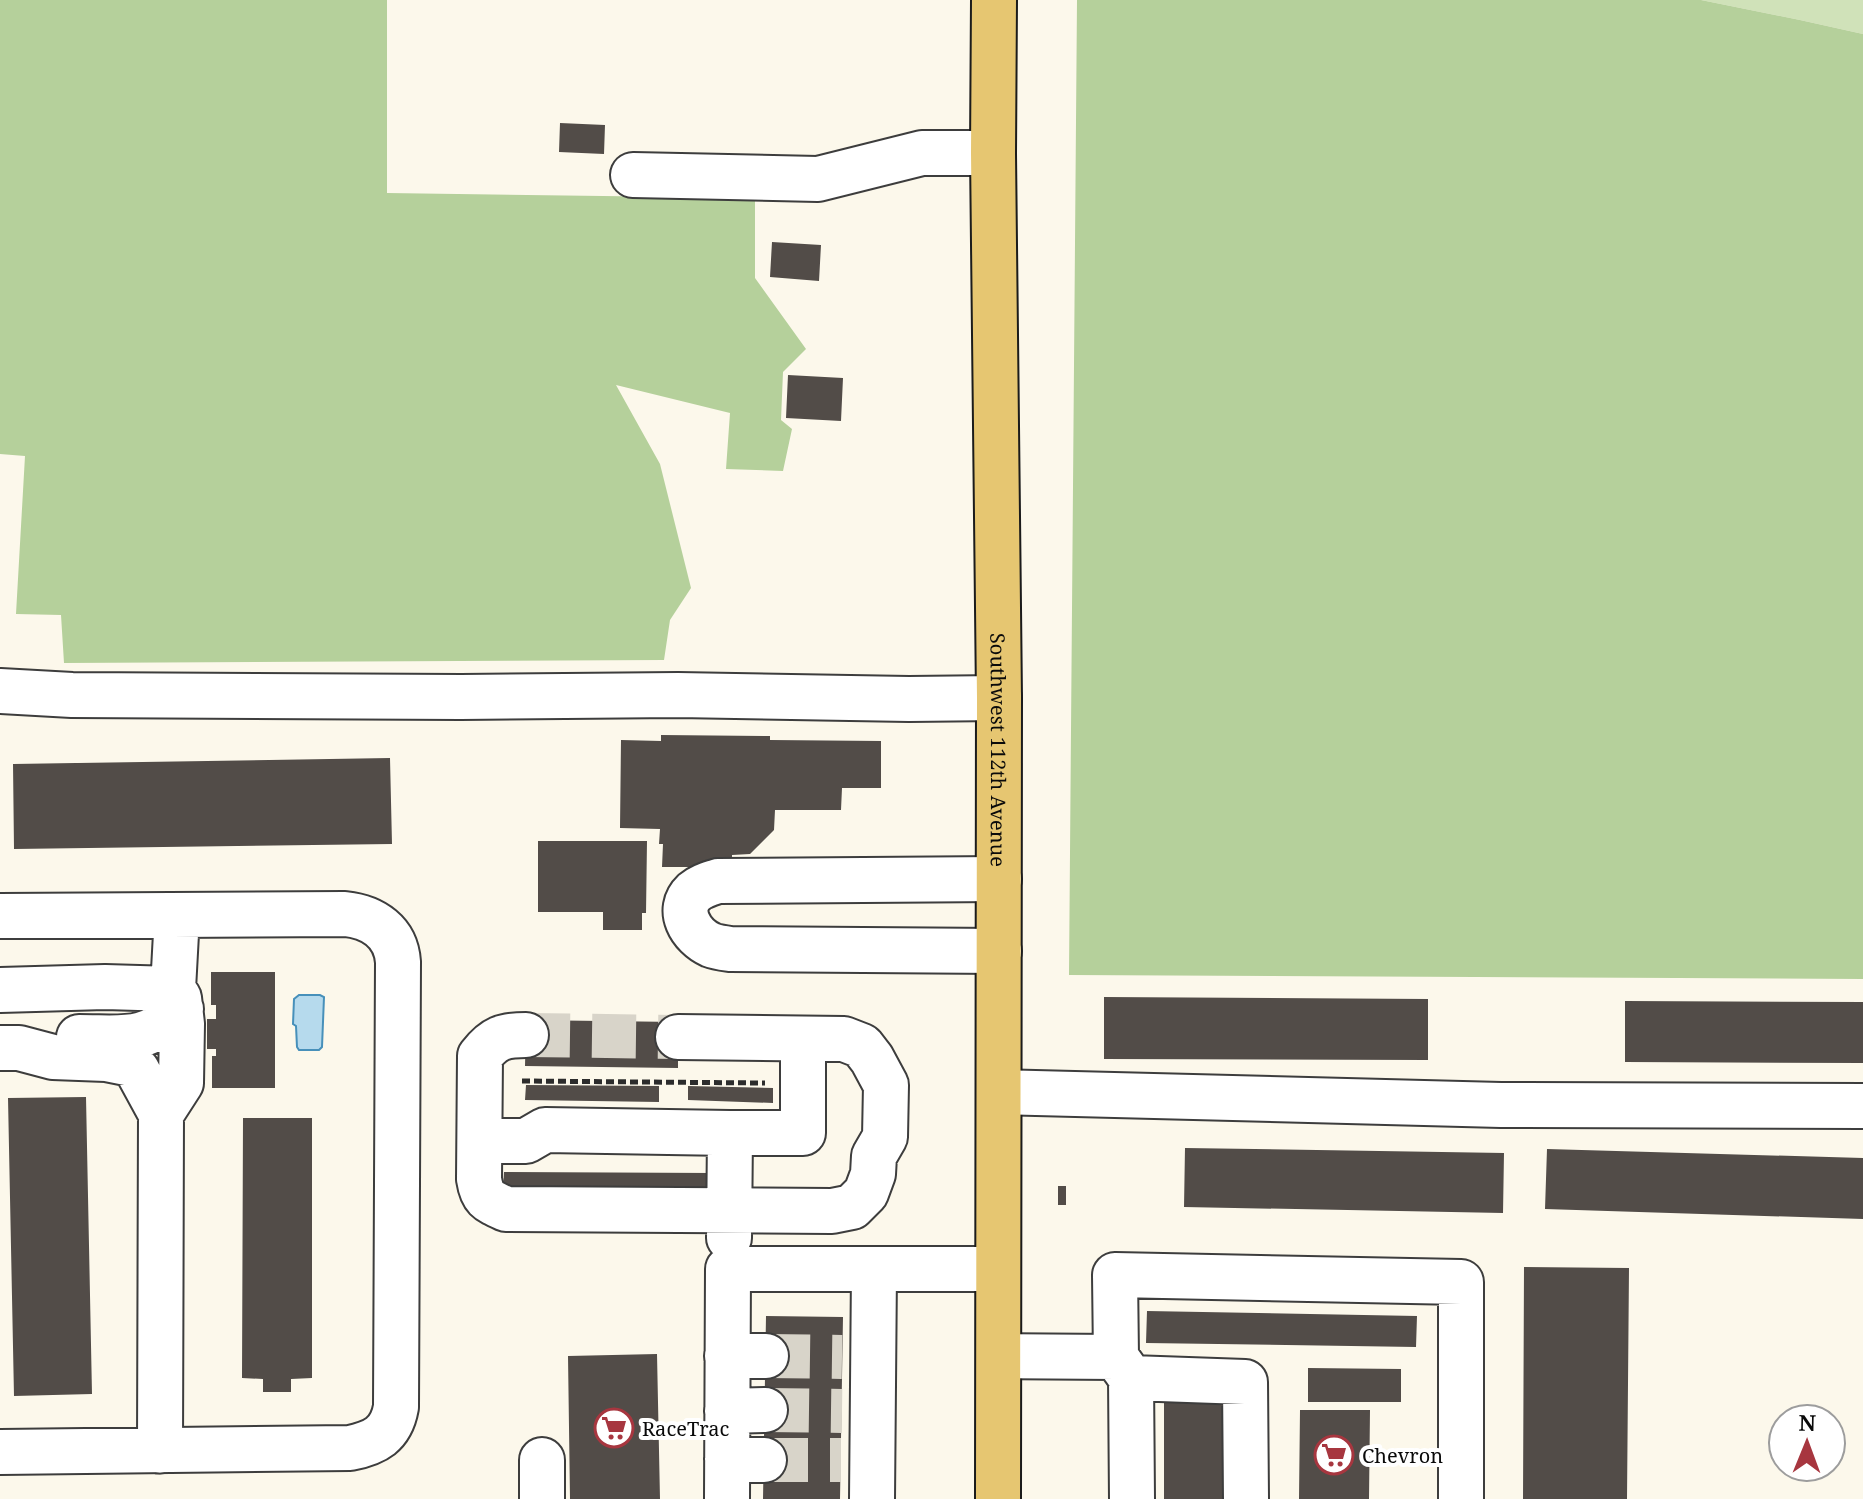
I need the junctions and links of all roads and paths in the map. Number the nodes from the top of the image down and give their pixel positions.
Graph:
1 (994, 0) edge
2 (993, 153) junction
3 (633, 175) dead end
4 (0, 691) edge
5 (999, 698) junction
6 (999, 879) junction
7 (177, 915) junction
8 (0, 916) edge
9 (999, 951) junction
10 (0, 990) edge
11 (177, 999) junction
12 (526, 1035) tunnel mouth
13 (678, 1037) tunnel mouth
14 (803, 1039) junction
15 (9, 1048) edge
16 (522, 1081) dead end
17 (777, 1084) dead end
18 (999, 1092) junction
19 (1863, 1106) edge
20 (161, 1114) junction
21 (730, 1133) junction
22 (480, 1141) junction
23 (729, 1211) junction
24 (728, 1269) junction
25 (998, 1269) junction
26 (874, 1270) junction
27 (999, 1356) junction
28 (1123, 1368) junction
29 (160, 1451) junction
30 (0, 1452) edge
31 (739, 1473) edge
32 (862, 1473) edge
33 (998, 1499) edge
34 (1132, 1499) edge
35 (1246, 1499) edge
36 (1461, 1499) edge

1 - 2 main road, Southwest 112th Avenue
2 - 3 street
2 - 5 main road, Southwest 112th Avenue
4 - 5 street
5 - 6 main road, Southwest 112th Avenue
6 - 9 main road, Southwest 112th Avenue
6 - 9 street
7 - 8 street
7 - 11 street
7 - 29 street
9 - 18 main road, Southwest 112th Avenue
10 - 11 street
11 - 15 street
11 - 20 street
12 - 22 street
13 - 14 street
14 - 21 street
14 - 23 street
15 - 20 street
16 - 17 path
18 - 19 street
18 - 25 main road, Southwest 112th Avenue
20 - 29 street
21 - 22 street
21 - 23 street
22 - 23 street
23 - 24 street
24 - 26 street
24 - 31 street
25 - 26 street
25 - 27 main road, Southwest 112th Avenue
26 - 32 street
27 - 28 street
27 - 33 main road, Southwest 112th Avenue
28 - 34 street
28 - 35 street
28 - 36 street
29 - 30 street

